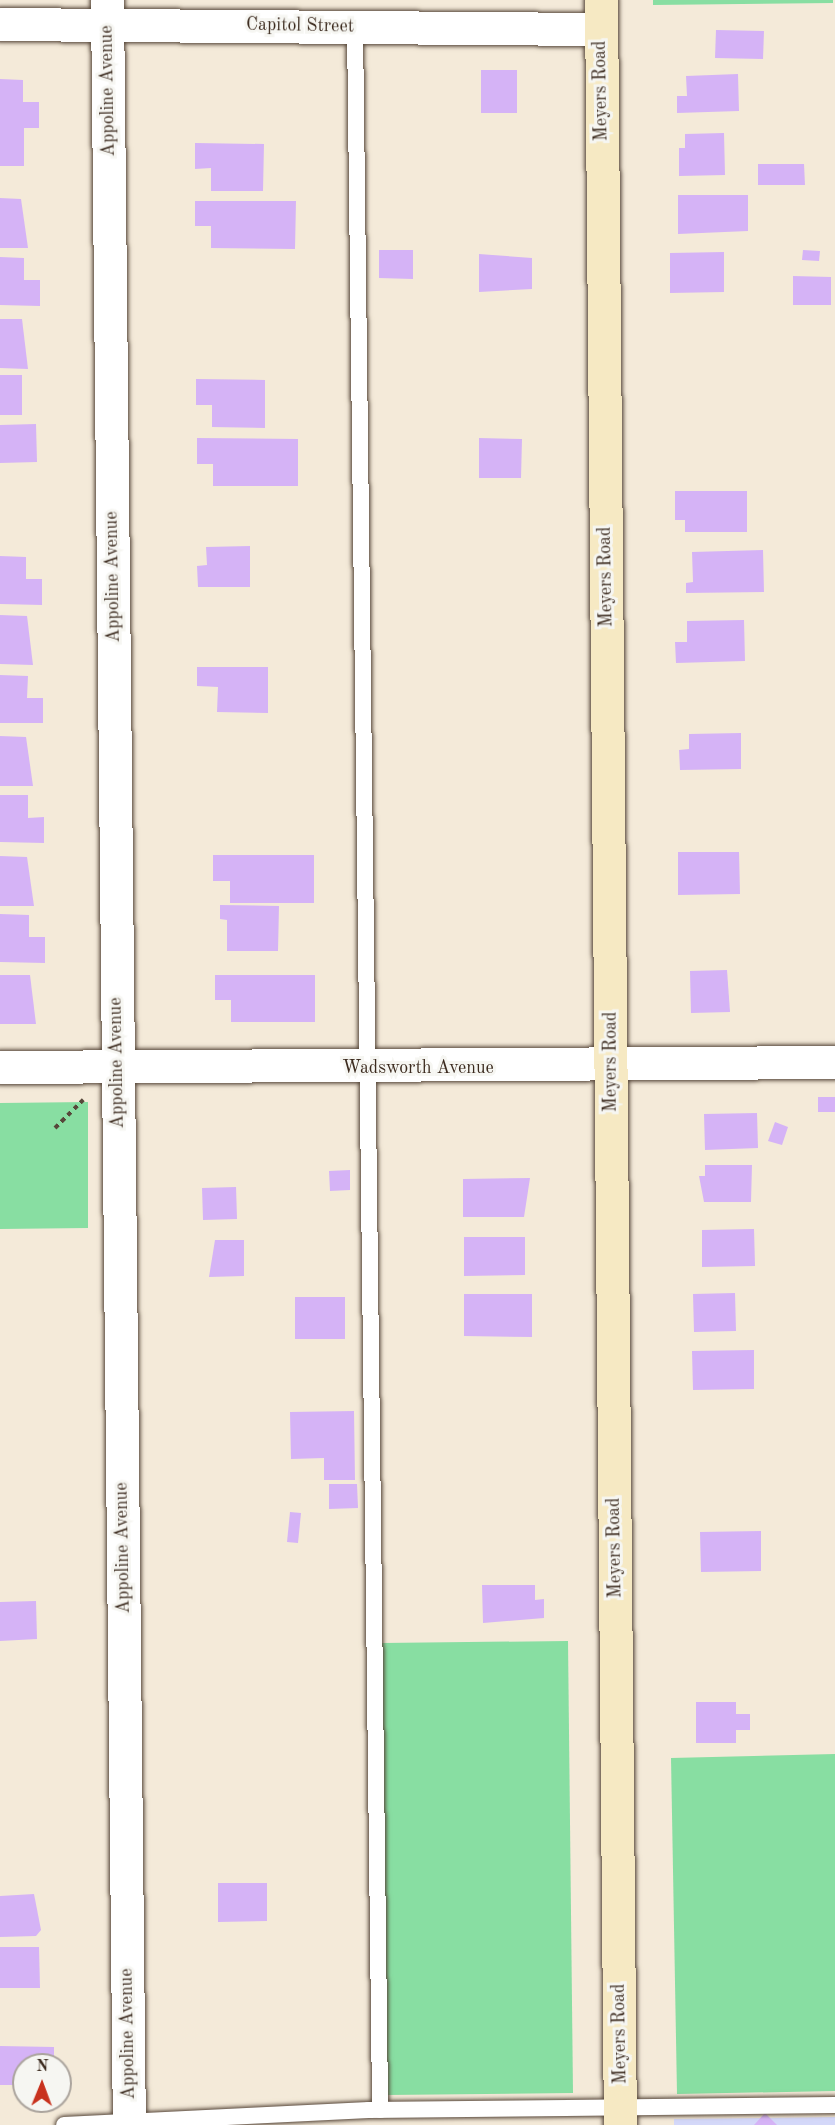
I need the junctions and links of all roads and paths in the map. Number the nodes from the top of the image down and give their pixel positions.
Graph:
1 (107, 12) edge
2 (601, 14) edge
3 (0, 24) edge
4 (355, 26) junction
5 (835, 1062) edge
6 (611, 1066) junction
7 (0, 1067) edge
8 (117, 1067) junction
9 (368, 1068) junction
10 (83, 1099) dead end
11 (55, 1128) dead end
12 (835, 2105) edge
13 (380, 2110) junction
14 (620, 2117) edge
15 (129, 2123) edge
16 (64, 2125) edge

1 - 3 street, Capitol Street
1 - 4 street, Capitol Street
1 - 8 street, Appoline Avenue
2 - 4 street, Capitol Street
2 - 6 street, Meyers Road
4 - 9 lane
5 - 6 street, Wadsworth Avenue
6 - 9 street, Wadsworth Avenue
6 - 14 street, Meyers Road
7 - 8 street, Wadsworth Avenue
8 - 9 street, Wadsworth Avenue
8 - 15 street, Appoline Avenue
9 - 13 lane
10 - 11 path
12 - 14 lane
13 - 14 lane
13 - 15 lane
15 - 16 lane

